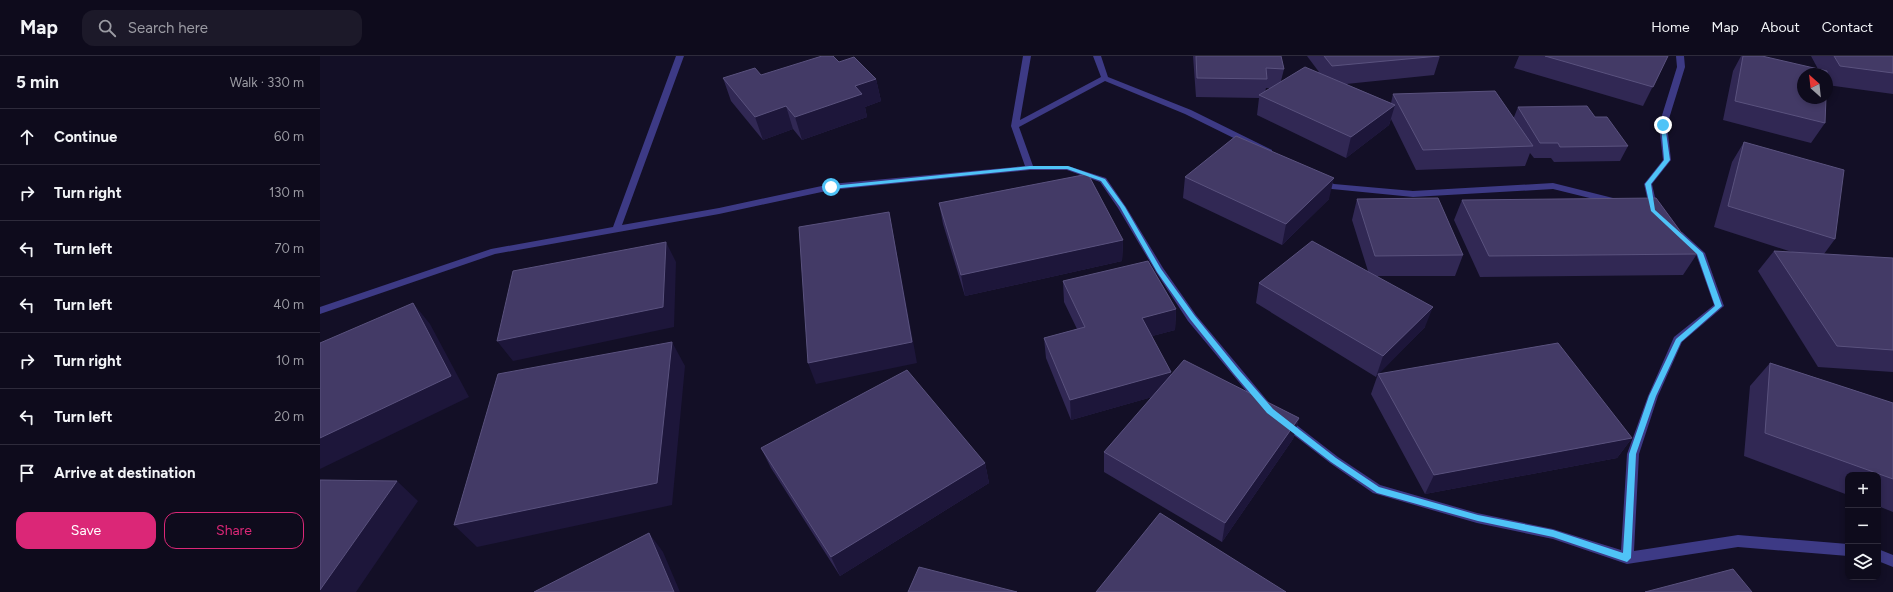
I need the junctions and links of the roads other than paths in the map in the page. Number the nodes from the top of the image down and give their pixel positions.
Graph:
1 (680, 56) edge
2 (1027, 56) edge
3 (1097, 56) edge
4 (1680, 56) edge
5 (1105, 78) junction
6 (1015, 126) junction
7 (1277, 156) edge
8 (1030, 168) junction
9 (1312, 175) edge
10 (1630, 205) edge
11 (1652, 211) edge
12 (1670, 226) edge
13 (616, 230) junction
14 (320, 311) edge
15 (1845, 550) edge
16 (1881, 556) edge
17 (1627, 558) junction
18 (1893, 562) edge

1 - 13 street
2 - 6 street
3 - 5 street
4 - 11 street
5 - 6 street
5 - 7 street
6 - 8 street
8 - 13 street
8 - 17 street
9 - 10 street
12 - 17 street
13 - 14 street
15 - 17 street
16 - 18 street

